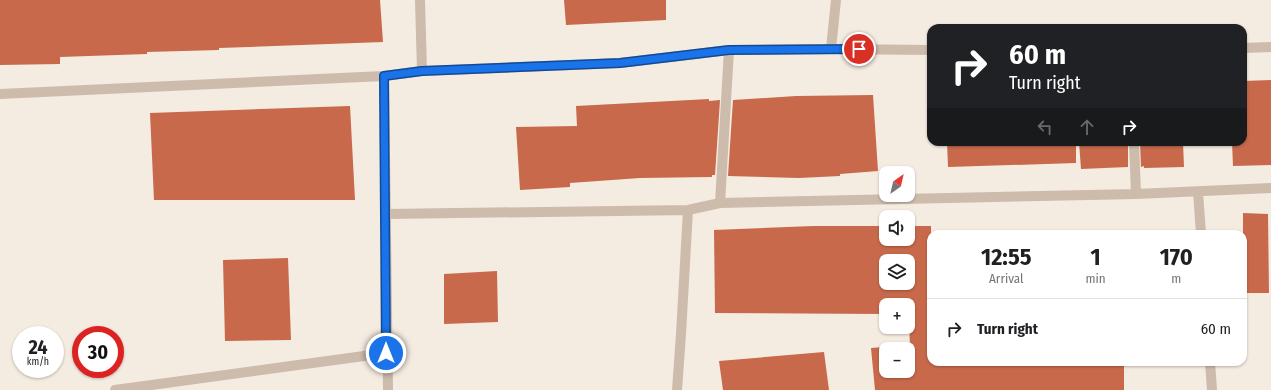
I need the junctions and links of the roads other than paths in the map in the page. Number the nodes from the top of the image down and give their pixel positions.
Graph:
1 (420, 0) edge
2 (836, 0) edge
3 (1271, 47) edge
4 (831, 48) junction
5 (1247, 48) edge
6 (729, 50) junction
7 (927, 50) edge
8 (422, 71) junction
9 (384, 76) junction
10 (0, 94) edge
11 (1134, 146) edge
12 (1271, 188) edge
13 (1198, 192) junction
14 (1136, 194) junction
15 (720, 203) junction
16 (688, 210) junction
17 (386, 214) junction
18 (1201, 230) edge
19 (386, 353) junction
20 (1210, 366) edge
21 (115, 390) edge
22 (388, 390) edge
23 (677, 390) edge
24 (1212, 390) edge

1 - 8 street
2 - 4 street
3 - 5 street
4 - 6 street
4 - 7 street
6 - 8 street
6 - 15 street
8 - 9 street
9 - 10 street
9 - 17 street
11 - 14 street
12 - 13 street
13 - 14 street
13 - 18 street
14 - 15 street
15 - 16 street
16 - 17 street
16 - 23 street
17 - 19 street
19 - 21 street
19 - 22 street
20 - 24 street

